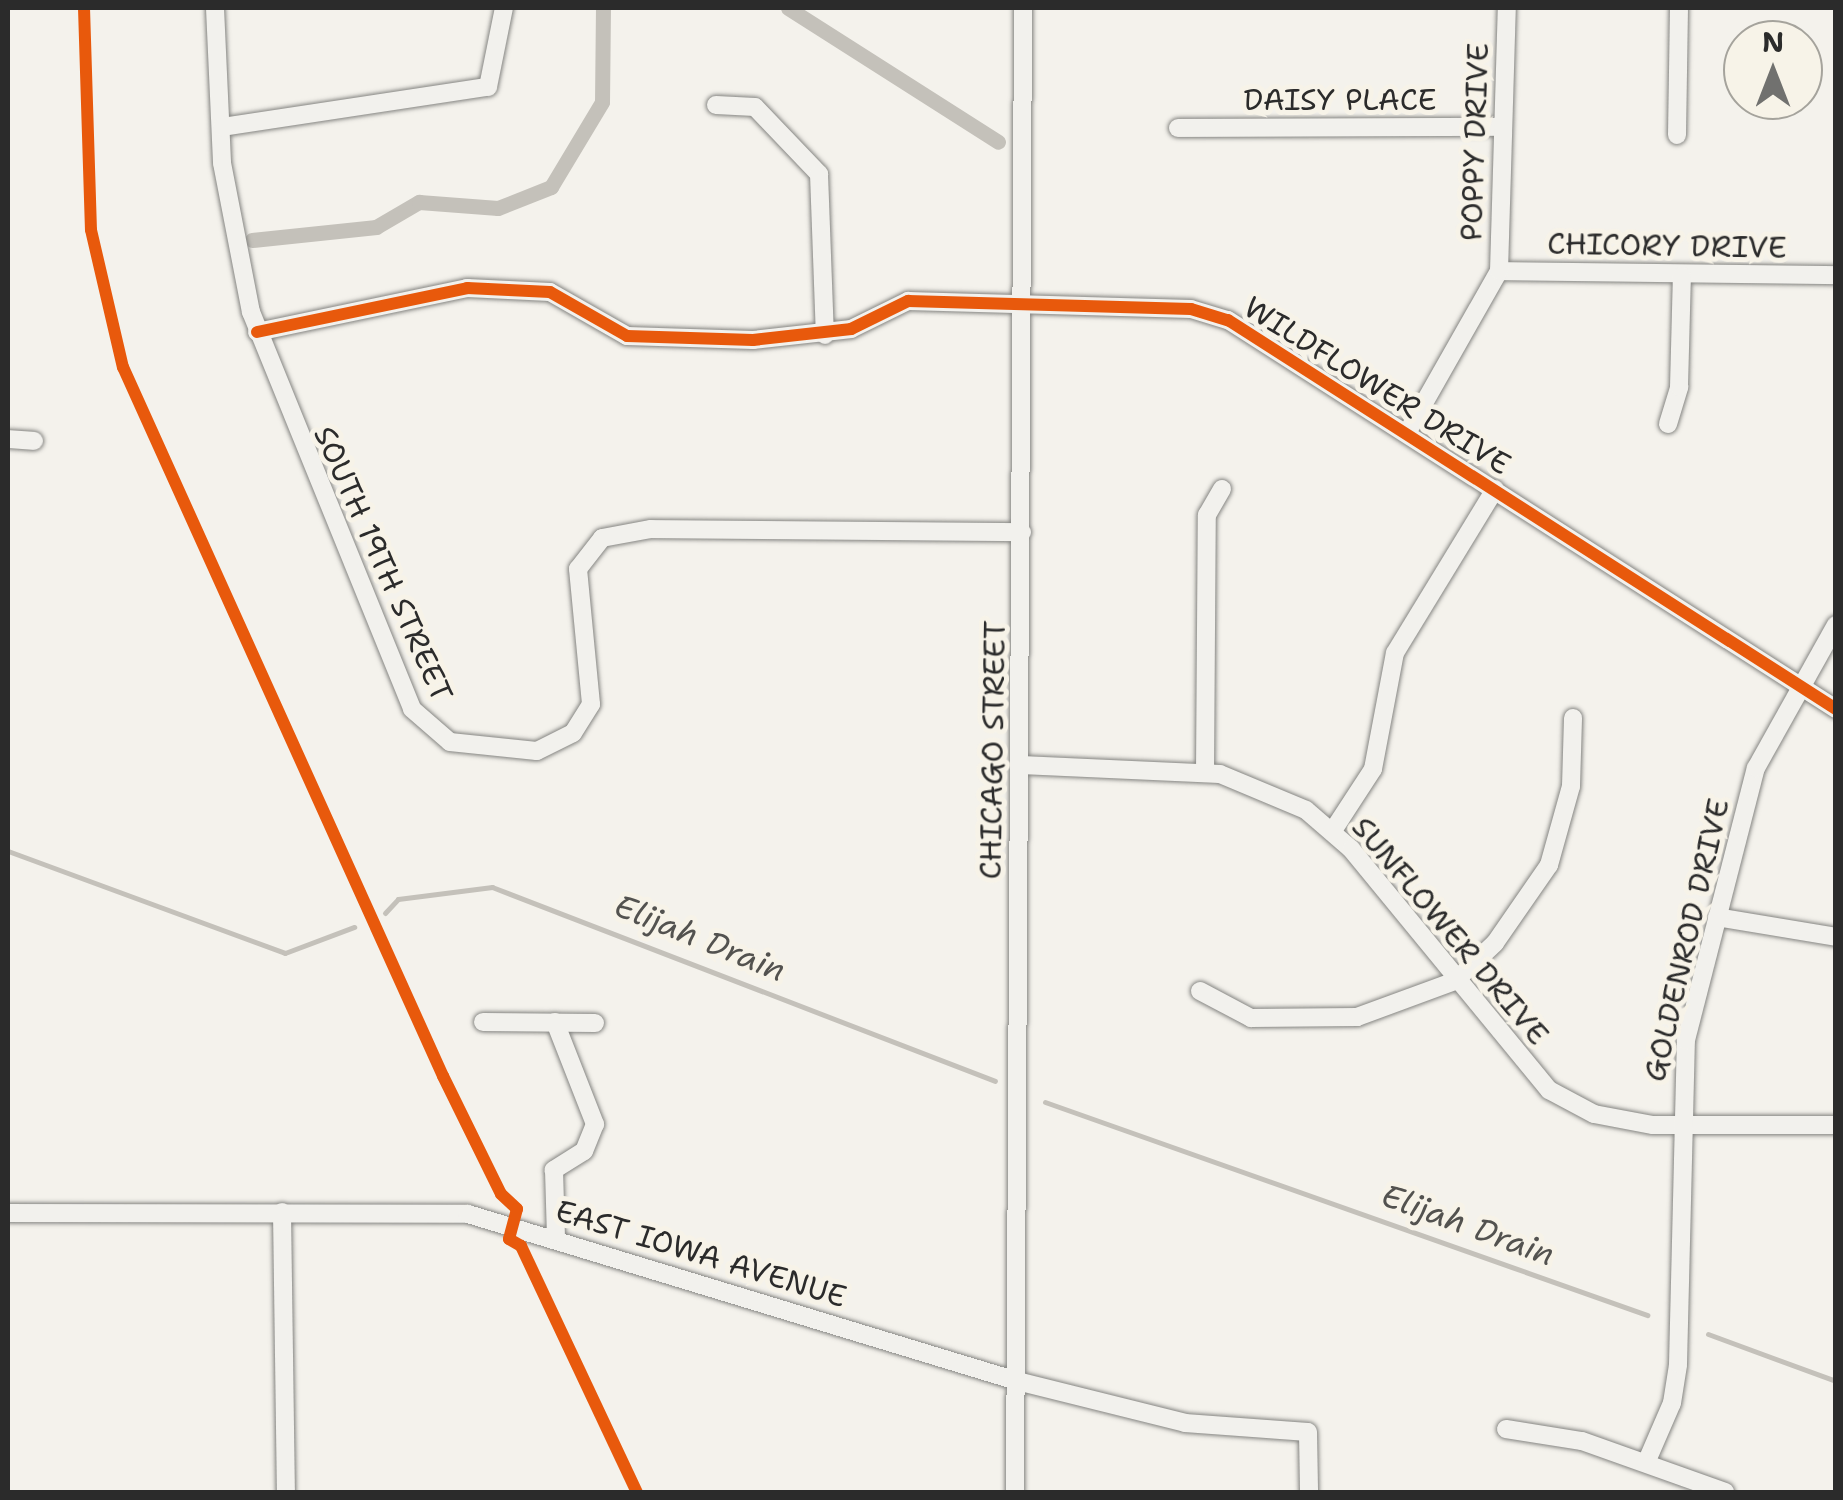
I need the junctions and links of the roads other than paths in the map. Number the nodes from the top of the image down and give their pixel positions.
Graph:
1 (215, 8) edge
2 (504, 8) edge
3 (1024, 8) edge
4 (1506, 8) edge
5 (1678, 8) edge
6 (716, 105) dead end
7 (222, 127) junction
8 (1503, 127) junction
9 (1178, 128) dead end
10 (1677, 135) dead end
11 (1499, 271) junction
12 (1836, 275) edge
13 (1682, 276) junction
14 (1022, 301) junction
15 (258, 332) junction
16 (824, 335) junction
17 (1668, 424) dead end
18 (1406, 433) junction
19 (8, 439) edge
20 (34, 441) dead end
21 (1222, 489) dead end
22 (1495, 490) junction
23 (1022, 532) junction
24 (1836, 625) edge
25 (1798, 684) junction
26 (1836, 709) edge
27 (1573, 718) dead end
28 (1022, 765) junction
29 (1205, 772) junction
30 (1332, 832) junction
31 (1717, 917) junction
32 (1836, 938) edge
33 (1455, 981) junction
34 (1200, 991) dead end
35 (483, 1022) dead end
36 (555, 1022) junction
37 (595, 1022) dead end
38 (1678, 1125) junction
39 (1836, 1125) edge
40 (282, 1212) junction
41 (8, 1214) edge
42 (556, 1239) junction
43 (1017, 1380) junction
44 (1506, 1430) dead end
45 (1646, 1463) junction
46 (286, 1492) edge
47 (1015, 1492) edge
48 (1309, 1492) edge
49 (1725, 1492) edge

1 - 7 street, SOUTH 19TH STREET
2 - 7 street
3 - 14 street, CHICAGO STREET
4 - 8 street, POPPY DRIVE
5 - 10 street
6 - 16 street
7 - 15 street, SOUTH 19TH STREET
8 - 9 street, DAISY PLACE
8 - 11 street, POPPY DRIVE
11 - 13 street, CHICORY DRIVE
11 - 18 street, POPPY DRIVE
12 - 13 street, CHICORY DRIVE
13 - 17 street
14 - 16 street, WILDFLOWER DRIVE
14 - 18 street, WILDFLOWER DRIVE
14 - 23 street, CHICAGO STREET
15 - 16 street, WILDFLOWER DRIVE
15 - 23 street, SOUTH 19TH STREET
18 - 22 street, WILDFLOWER DRIVE
19 - 20 street
21 - 29 street
22 - 25 street, WILDFLOWER DRIVE
22 - 30 street
23 - 28 street, CHICAGO STREET
24 - 25 street, GOLDENROD DRIVE
25 - 26 street, WILDFLOWER DRIVE
25 - 31 street, GOLDENROD DRIVE
27 - 33 street
28 - 29 street, SUNFLOWER DRIVE
28 - 43 street, CHICAGO STREET
29 - 30 street, SUNFLOWER DRIVE
30 - 33 street, SUNFLOWER DRIVE
31 - 32 street
31 - 38 street, GOLDENROD DRIVE
33 - 34 street
33 - 38 street, SUNFLOWER DRIVE
35 - 36 street
36 - 37 street
36 - 42 street
38 - 39 street, SUNFLOWER DRIVE
38 - 45 street, GOLDENROD DRIVE
40 - 41 street, EAST IOWA AVENUE
40 - 42 street, EAST IOWA AVENUE
40 - 46 street
42 - 43 street, EAST IOWA AVENUE
43 - 47 street, CHICAGO STREET
43 - 48 street, EAST IOWA AVENUE
44 - 45 street
45 - 49 street

